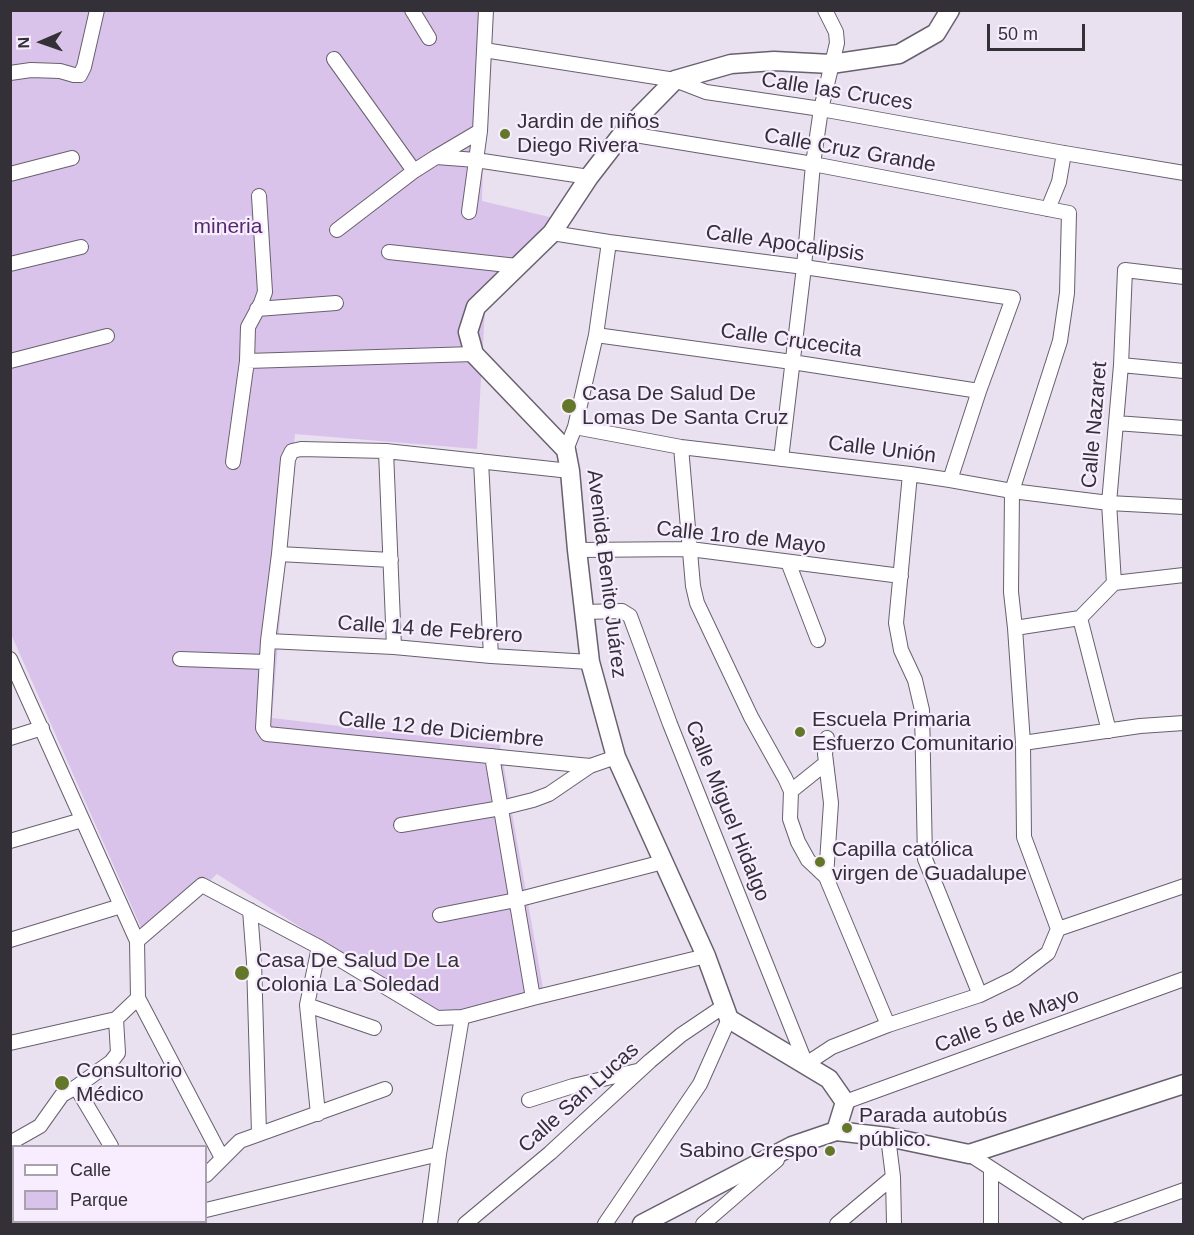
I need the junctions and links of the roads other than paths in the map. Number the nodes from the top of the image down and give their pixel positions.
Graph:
1 (97, 10) edge
2 (412, 10) edge
3 (486, 10) edge
4 (825, 10) edge
5 (951, 10) edge
6 (429, 38) dead end
7 (484, 51) junction
8 (334, 59) dead end
9 (831, 64) junction
10 (10, 73) edge
11 (675, 80) junction
12 (821, 109) junction
13 (480, 131) junction
14 (623, 133) junction
15 (1064, 153) junction
16 (436, 157) junction
17 (72, 158) dead end
18 (476, 160) junction
19 (813, 164) junction
20 (414, 171) junction
21 (1184, 173) edge
22 (10, 174) edge
23 (589, 177) junction
24 (259, 196) dead end
25 (1048, 209) junction
26 (469, 212) dead end
27 (337, 230) dead end
28 (552, 233) junction
29 (609, 242) junction
30 (81, 247) dead end
31 (389, 252) dead end
32 (10, 264) edge
33 (517, 266) junction
34 (804, 267) junction
35 (1184, 277) edge
36 (336, 303) dead end
37 (257, 309) junction
38 (596, 335) junction
39 (107, 336) dead end
40 (474, 354) junction
41 (10, 361) edge
42 (246, 361) junction
43 (792, 362) junction
44 (1121, 365) junction
45 (1184, 371) edge
46 (980, 391) junction
47 (1116, 423) junction
48 (575, 427) junction
49 (1184, 428) edge
50 (681, 447) junction
51 (566, 450) junction
52 (386, 452) junction
53 (781, 459) junction
54 (233, 462) dead end
55 (480, 462) junction
56 (570, 471) junction
57 (909, 474) junction
58 (950, 480) junction
59 (1012, 491) junction
60 (1109, 503) junction
61 (1184, 507) edge
62 (690, 549) junction
63 (577, 550) junction
64 (279, 554) junction
65 (391, 560) junction
66 (788, 562) junction
67 (1184, 575) edge
68 (901, 576) junction
69 (1114, 583) junction
70 (584, 612) junction
71 (1080, 618) junction
72 (1015, 628) junction
73 (818, 640) dead end
74 (267, 641) junction
75 (394, 646) junction
76 (490, 656) junction
77 (10, 659) edge
78 (180, 659) dead end
79 (590, 662) junction
80 (266, 663) junction
81 (1184, 723) edge
82 (42, 728) junction
83 (1109, 731) junction
84 (10, 738) edge
85 (827, 738) dead end
86 (1023, 743) junction
87 (492, 756) junction
88 (616, 757) junction
89 (826, 763) junction
90 (590, 766) junction
91 (791, 791) junction
92 (501, 808) junction
93 (82, 819) junction
94 (401, 825) dead end
95 (10, 841) edge
96 (663, 862) junction
97 (826, 877) junction
98 (1184, 886) edge
99 (516, 900) junction
100 (121, 906) junction
101 (250, 910) junction
102 (440, 915) dead end
103 (1058, 929) junction
104 (10, 940) edge
105 (137, 941) junction
106 (319, 947) junction
107 (706, 957) junction
108 (1184, 979) edge
109 (980, 995) junction
110 (138, 998) junction
111 (533, 998) junction
112 (307, 1005) junction
113 (726, 1013) junction
114 (462, 1017) junction
115 (116, 1019) junction
116 (888, 1025) junction
117 (374, 1028) dead end
118 (10, 1043) edge
119 (806, 1064) junction
120 (639, 1071) junction
121 (1184, 1084) edge
122 (76, 1087) junction
123 (386, 1089) dead end
124 (529, 1100) dead end
125 (845, 1102) junction
126 (318, 1114) junction
127 (836, 1131) junction
128 (259, 1133) junction
129 (888, 1137) junction
130 (10, 1143) edge
131 (110, 1145) edge
132 (792, 1146) junction
133 (439, 1154) junction
134 (969, 1154) junction
135 (222, 1158) junction
136 (991, 1168) junction
137 (207, 1173) edge
138 (893, 1176) junction
139 (1184, 1190) edge
140 (207, 1210) edge
141 (430, 1224) edge
142 (465, 1224) edge
143 (605, 1224) edge
144 (642, 1224) edge
145 (704, 1224) edge
146 (837, 1224) edge
147 (894, 1224) edge
148 (991, 1224) edge
149 (1077, 1224) edge
150 (1089, 1224) edge

1 - 10 street
2 - 6 street
3 - 7 street
4 - 9 street
5 - 9 street
7 - 11 street, Calle las Cruces
7 - 13 street
8 - 20 street
9 - 11 street
9 - 12 street
11 - 12 street, Calle las Cruces
11 - 14 street
12 - 15 street, Calle las Cruces
12 - 19 street
13 - 16 street
13 - 18 street
14 - 19 street, Calle Cruz Grande
14 - 23 street
15 - 21 street, Calle las Cruces
15 - 25 street
16 - 18 street
16 - 20 street
17 - 22 street
18 - 23 street
18 - 26 street
19 - 25 street, Calle Cruz Grande
19 - 34 street
20 - 27 street
23 - 28 street
24 - 37 street
25 - 59 street, Calle Cruz Grande
28 - 29 street, Calle Apocalipsis
28 - 33 street
29 - 34 street, Calle Apocalipsis
29 - 38 street
30 - 32 street
31 - 33 street
33 - 40 street
34 - 43 street
34 - 46 street, Calle Apocalipsis
35 - 44 street, Calle Nazaret
36 - 37 street
37 - 42 street
38 - 43 street, Calle Crucecita
38 - 48 street
39 - 41 street
40 - 42 street
40 - 51 street, Avenida Benito Juárez
42 - 54 street
43 - 46 street, Calle Crucecita
43 - 53 street
44 - 45 street
44 - 47 street, Calle Nazaret
46 - 58 street
47 - 49 street
47 - 60 street, Calle Nazaret
48 - 50 street, Calle Unión
48 - 51 street
50 - 53 street, Calle Unión
50 - 62 street
51 - 56 street, Avenida Benito Juárez
52 - 55 street
52 - 64 street
52 - 65 street
53 - 57 street, Calle Unión
55 - 56 street
55 - 76 street
56 - 63 street, Avenida Benito Juárez
57 - 58 street, Calle Unión
57 - 68 street
58 - 59 street, Calle Unión
59 - 60 street, Calle Unión
59 - 72 street
60 - 61 street, Calle Unión
60 - 69 street, Calle Nazaret
62 - 63 street, Calle 1ro de Mayo
62 - 66 street, Calle 1ro de Mayo
62 - 91 street
63 - 70 street, Avenida Benito Juárez
64 - 65 street
64 - 74 street
65 - 75 street
66 - 68 street, Calle 1ro de Mayo
66 - 73 street
67 - 69 street
68 - 109 street
69 - 71 street
70 - 79 street, Avenida Benito Juárez
70 - 119 street, Calle Miguel Hidalgo
71 - 72 street
71 - 83 street
72 - 86 street
74 - 75 street, Calle 14 de Febrero
74 - 80 street
75 - 76 street, Calle 14 de Febrero
76 - 79 street, Calle 14 de Febrero
77 - 82 street
78 - 80 street
79 - 88 street, Avenida Benito Juárez
80 - 87 street, Calle 12 de Diciembre
81 - 83 street
82 - 84 street
82 - 93 street
83 - 86 street
85 - 89 street
86 - 103 street
87 - 90 street, Calle 12 de Diciembre
87 - 92 street
88 - 90 street, Calle 12 de Diciembre
88 - 96 street, Avenida Benito Juárez
89 - 91 street
89 - 97 street
90 - 92 street
91 - 97 street
92 - 94 street
92 - 99 street
93 - 95 street
93 - 100 street
96 - 99 street
96 - 107 street, Avenida Benito Juárez
97 - 116 street
98 - 103 street
99 - 102 street
99 - 111 street
100 - 104 street
100 - 105 street
101 - 105 street
101 - 106 street
101 - 128 street
103 - 109 street
105 - 110 street
106 - 112 street
106 - 114 street
107 - 111 street
107 - 113 street, Avenida Benito Juárez
108 - 125 street, Calle 5 de Mayo
109 - 116 street
110 - 115 street
110 - 135 street
111 - 114 street
112 - 117 street
112 - 126 street
113 - 119 street
113 - 120 street, Calle San Lucas
113 - 143 street
114 - 133 street
115 - 118 street
115 - 122 street
116 - 119 street
119 - 125 street
120 - 124 street
120 - 142 street, Calle San Lucas
121 - 134 street
122 - 130 street
122 - 131 street
123 - 126 street
125 - 127 street
126 - 128 street
127 - 129 street
127 - 132 street
128 - 135 street
129 - 134 street
129 - 138 street
132 - 144 street
132 - 145 street
133 - 140 street
133 - 141 street
134 - 136 street
135 - 137 street
136 - 148 street
136 - 149 street
138 - 146 street
138 - 147 street
139 - 150 street

